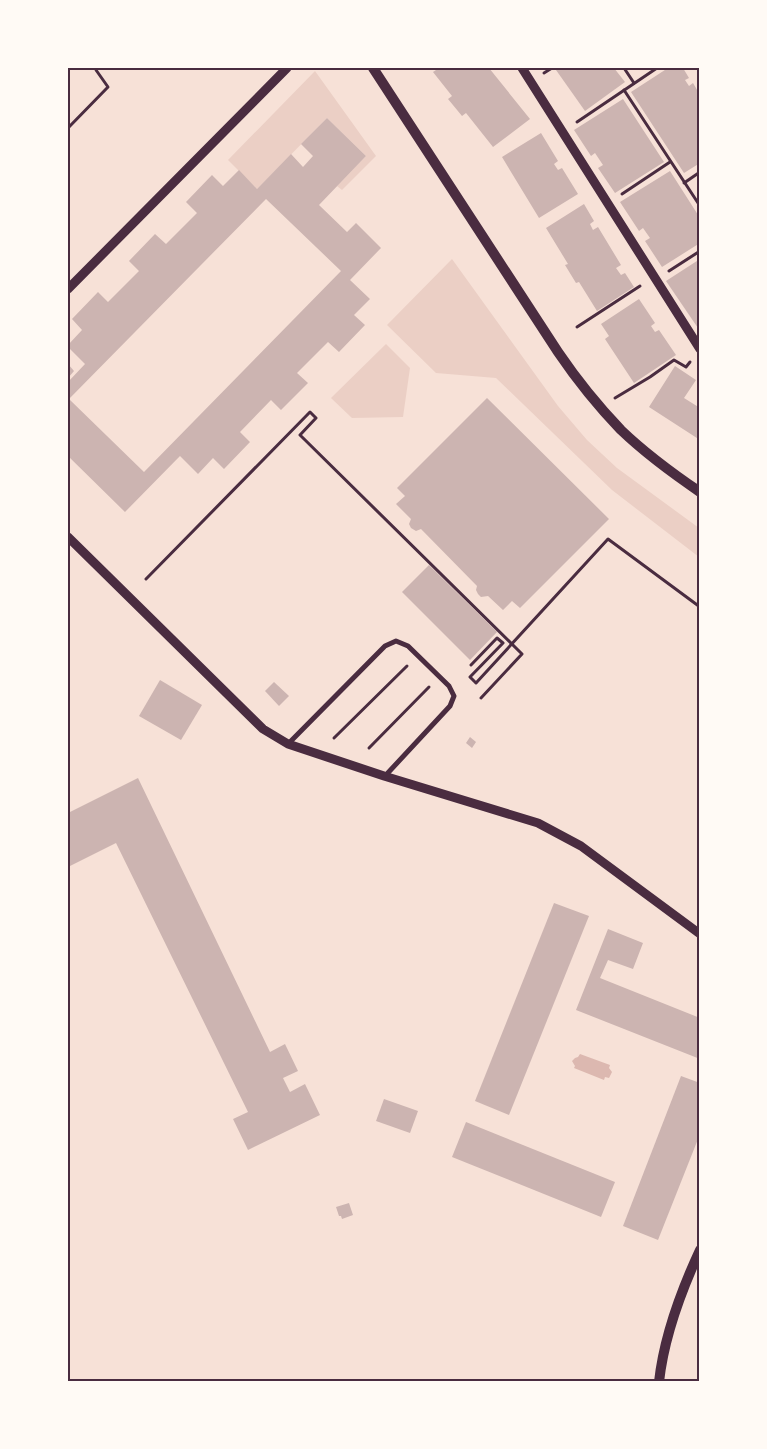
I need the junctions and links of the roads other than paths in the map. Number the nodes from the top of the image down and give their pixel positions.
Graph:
1 (287, 68) edge
2 (374, 68) edge
3 (522, 68) edge
4 (68, 289) edge
5 (700, 349) edge
6 (700, 492) edge
7 (68, 537) edge
8 (288, 744) junction
9 (384, 776) junction
10 (700, 934) edge
11 (700, 1250) edge
12 (659, 1382) edge

1 - 4 street
2 - 6 main road
3 - 5 street
7 - 8 street
8 - 9 street
8 - 9 street
9 - 10 street
11 - 12 main road

